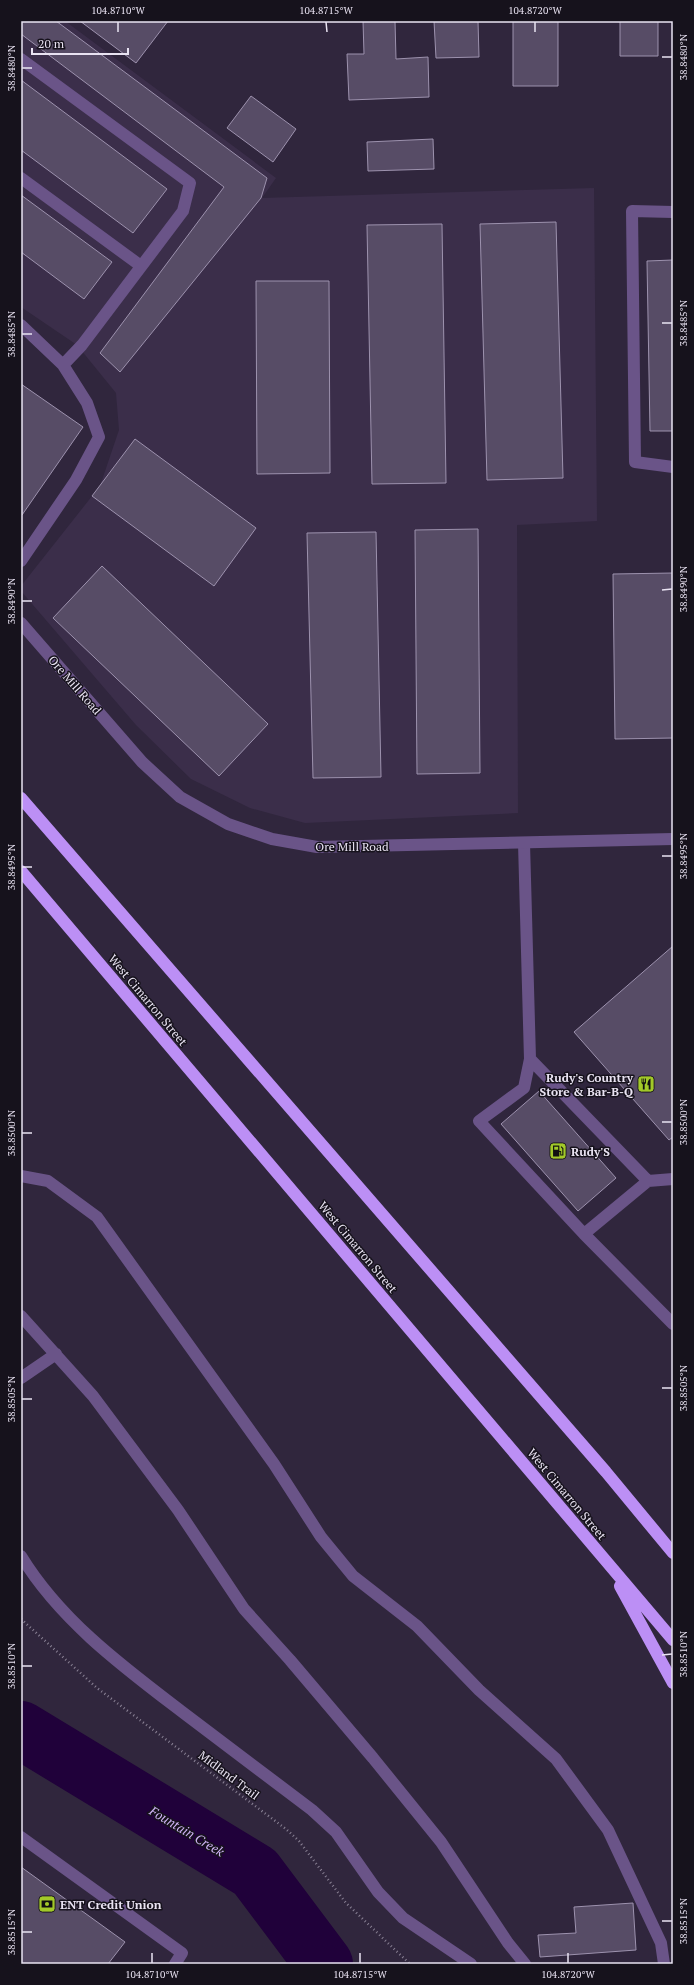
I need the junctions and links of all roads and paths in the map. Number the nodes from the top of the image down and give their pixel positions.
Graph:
1 (21, 59) edge
2 (21, 178) edge
3 (673, 212) edge
4 (141, 266) junction
5 (21, 325) edge
6 (63, 365) junction
7 (673, 467) edge
8 (21, 561) edge
9 (21, 623) edge
10 (21, 798) edge
11 (673, 839) edge
12 (524, 843) junction
13 (21, 871) edge
14 (530, 1059) junction
15 (21, 1176) edge
16 (673, 1180) edge
17 (648, 1181) junction
18 (584, 1234) junction
19 (21, 1316) edge
20 (673, 1324) edge
21 (56, 1354) junction
22 (21, 1378) edge
23 (673, 1553) edge
24 (21, 1556) edge
25 (606, 1561) junction
26 (21, 1619) edge
27 (673, 1640) edge
28 (673, 1683) edge
29 (21, 1837) edge
30 (175, 1964) edge
31 (410, 1964) edge
32 (471, 1964) edge
33 (525, 1964) edge
34 (664, 1964) edge

1 - 4 street
2 - 4 street
3 - 7 street
4 - 6 street
5 - 6 street
6 - 8 street
9 - 12 street, Ore Mill Road
10 - 23 highway
11 - 12 street, Ore Mill Road
12 - 14 street
13 - 25 highway, West Cimarron Street
14 - 17 street
14 - 18 street
15 - 34 street
16 - 17 street
17 - 18 street
18 - 20 street
19 - 21 street
21 - 22 street
21 - 33 street
24 - 32 street
25 - 27 highway, West Cimarron Street
25 - 28 highway
26 - 31 path, Midland Trail
29 - 30 street

